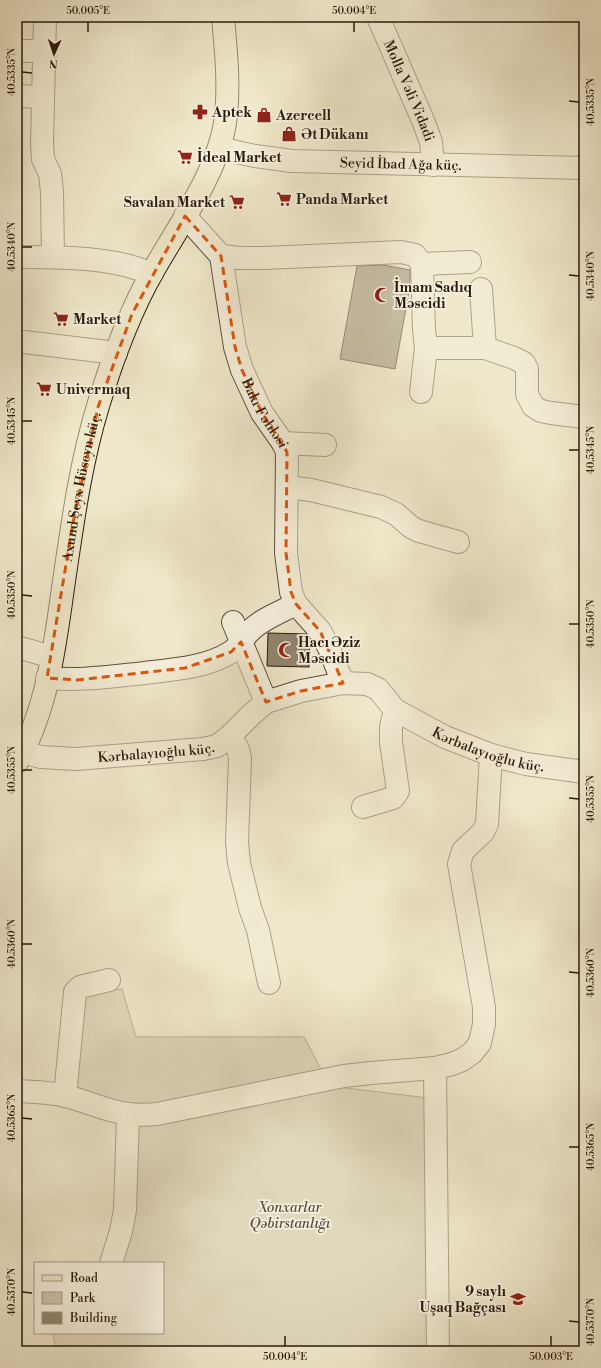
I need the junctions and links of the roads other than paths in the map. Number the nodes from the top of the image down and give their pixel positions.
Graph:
1 (223, 17) edge
2 (378, 17) edge
3 (45, 18) edge
4 (17, 51) edge
5 (44, 51) junction
6 (17, 96) edge
7 (42, 97) junction
8 (219, 148) junction
9 (433, 165) junction
10 (584, 168) edge
11 (185, 216) junction
12 (221, 256) junction
13 (17, 257) edge
14 (53, 257) junction
15 (470, 262) dead end
16 (422, 264) junction
17 (152, 273) junction
18 (480, 289) dead end
19 (24, 342) dead end
20 (426, 348) junction
21 (485, 348) junction
22 (116, 353) junction
23 (421, 392) dead end
24 (584, 416) edge
25 (283, 443) junction
26 (325, 445) dead end
27 (287, 487) junction
28 (458, 542) dead end
29 (296, 604) junction
30 (232, 622) dead end
31 (241, 642) junction
32 (17, 647) edge
33 (50, 667) junction
34 (343, 683) junction
35 (266, 702) junction
36 (395, 710) junction
37 (230, 736) junction
38 (491, 755) junction
39 (20, 757) edge
40 (584, 772) edge
41 (363, 806) dead end
42 (109, 980) dead end
43 (270, 982) dead end
44 (435, 1068) junction
45 (17, 1091) edge
46 (65, 1096) junction
47 (128, 1115) junction
48 (111, 1262) edge
49 (438, 1351) edge

1 - 8 main road, Axund Şeyx Hüseyn küç.
2 - 9 street, Molla Vəli Vidadi
3 - 5 street
4 - 5 street
5 - 7 street
6 - 7 street
7 - 14 street
8 - 9 street, Seyid İbad Ağa küç.
8 - 11 main road, Axund Şeyx Hüseyn küç.
9 - 10 street, Seyid İbad Ağa küç.
11 - 12 street
11 - 17 main road, Axund Şeyx Hüseyn küç.
12 - 16 street
12 - 25 street, Bakı Fəhləsi
13 - 14 street
14 - 17 street
15 - 16 street
16 - 20 street
17 - 22 main road, Axund Şeyx Hüseyn küç.
18 - 21 street
19 - 22 street
20 - 21 street
20 - 23 street
21 - 24 street
22 - 33 main road, Axund Şeyx Hüseyn küç.
25 - 26 street
25 - 27 street, Bakı Fəhləsi
27 - 28 street
27 - 29 street, Bakı Fəhləsi
29 - 31 street
29 - 34 street, Bakı Fəhləsi
30 - 31 street
31 - 33 street
31 - 35 street
32 - 33 street
33 - 39 main road, Axund Şeyx Hüseyn küç.
34 - 35 street, Kərbalayıoğlu küç.
34 - 36 street, Kərbalayıoğlu küç.
35 - 37 street, Kərbalayıoğlu küç.
36 - 38 street, Kərbalayıoğlu küç.
36 - 41 street
37 - 39 street, Kərbalayıoğlu küç.
37 - 43 street
38 - 40 street, Kərbalayıoğlu küç.
38 - 44 street
42 - 46 street
44 - 47 street
44 - 49 street
45 - 46 street
46 - 47 street
47 - 48 street

